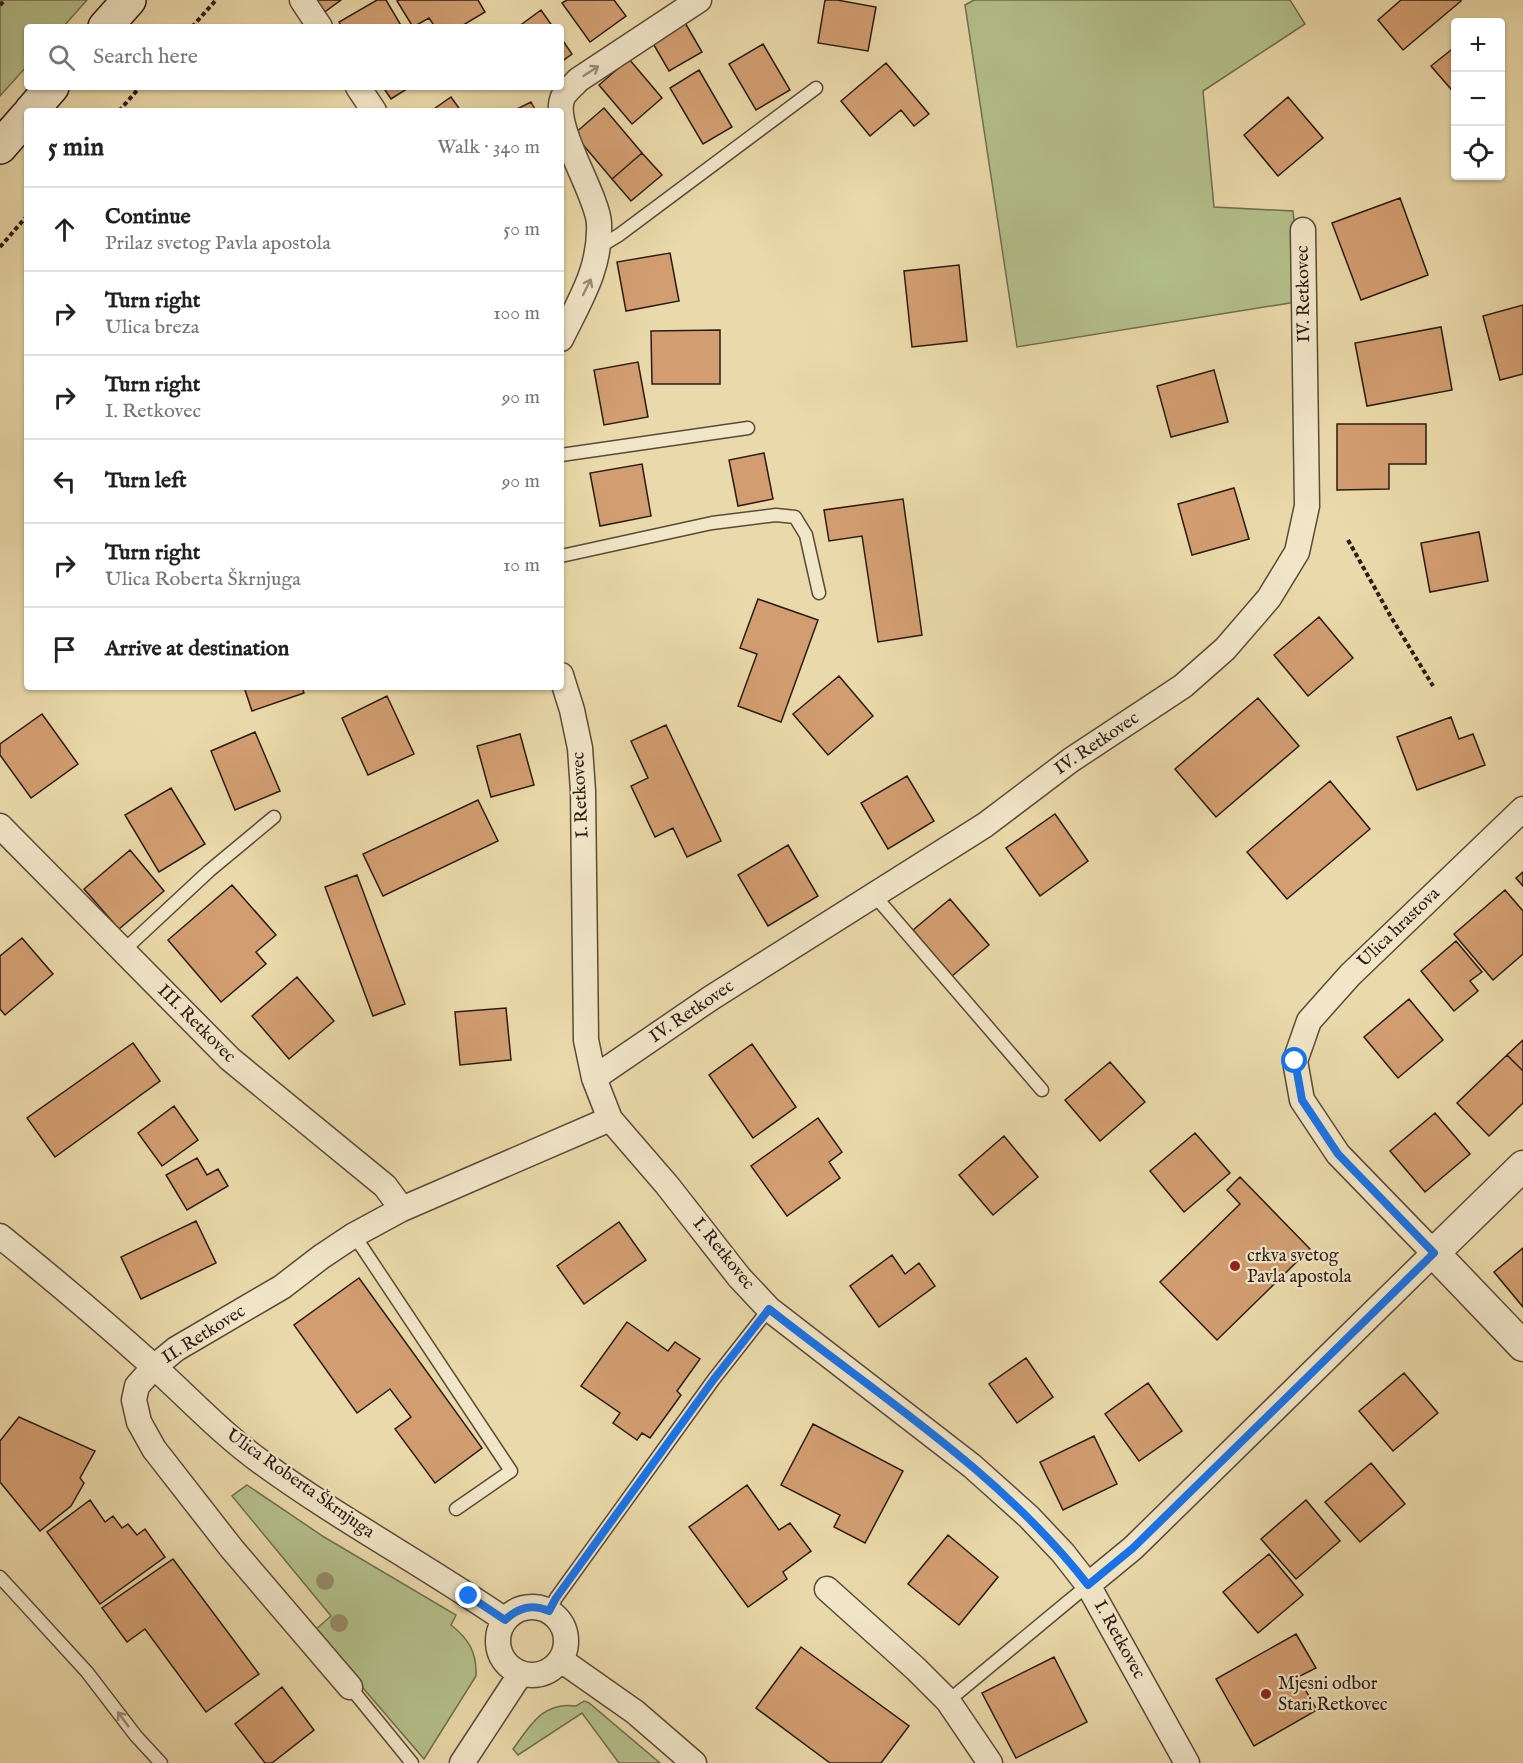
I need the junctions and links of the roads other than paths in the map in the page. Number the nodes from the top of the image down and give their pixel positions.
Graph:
1 (129, 0) edge
2 (302, 0) edge
3 (699, 0) edge
4 (108, 24) edge
5 (318, 24) edge
6 (816, 88) dead end
7 (49, 90) edge
8 (360, 90) edge
9 (34, 108) edge
10 (372, 108) edge
11 (562, 108) edge
12 (24, 119) edge
13 (564, 127) edge
14 (0, 147) edge
15 (1303, 230) dead end
16 (599, 247) junction
17 (564, 333) edge
18 (748, 428) dead end
19 (564, 455) edge
20 (564, 555) edge
21 (819, 593) dead end
22 (564, 685) edge
23 (1523, 809) edge
24 (274, 817) dead end
25 (0, 826) edge
26 (873, 895) junction
27 (123, 951) junction
28 (594, 1078) junction
29 (1042, 1090) dead end
30 (610, 1119) junction
31 (1523, 1166) edge
32 (402, 1209) junction
33 (354, 1235) junction
34 (0, 1236) edge
35 (1434, 1253) junction
36 (769, 1309) junction
37 (1523, 1346) edge
38 (154, 1367) junction
39 (456, 1509) dead end
40 (0, 1577) edge
41 (1088, 1585) junction
42 (827, 1588) dead end
43 (549, 1611) junction
44 (505, 1620) junction
45 (561, 1660) junction
46 (521, 1673) junction
47 (350, 1687) joint
48 (948, 1701) junction
49 (161, 1763) edge
50 (412, 1763) edge
51 (462, 1763) edge
52 (694, 1763) edge
53 (990, 1763) edge
54 (1187, 1763) edge

1 - 4 main road
2 - 5 street
11 -> 3 street
6 - 16 lane
7 - 9 main road
8 - 10 street
12 - 14 main road
16 -> 13 street
15 - 26 street, IV. Retkovec
17 -> 16 street
18 - 19 lane
20 - 21 lane
22 - 28 street, I. Retkovec
23 - 35 street, Ulica hrastova
24 - 27 lane
25 - 27 street, III. Retkovec
26 - 28 street, IV. Retkovec
26 - 29 lane
27 - 32 street, III. Retkovec
28 - 30 street, I. Retkovec
30 - 32 street, II. Retkovec
30 - 36 street, I. Retkovec
31 - 35 street
32 - 33 street, II. Retkovec
33 - 38 street, II. Retkovec
33 - 39 lane
34 - 38 street, Ulica Roberta Škrnjuga
35 - 37 street
35 - 41 street
36 - 41 street, I. Retkovec
36 - 43 lane
38 - 44 street, Ulica Roberta Škrnjuga
38 - 47 street, II. Retkovec
49 -> 40 lane
41 - 48 lane
41 - 54 street, I. Retkovec
42 - 48 street
43 - 44 street
43 - 45 street
44 - 46 street
45 - 46 street
45 - 52 street
46 - 51 street
47 - 50 lane
48 - 53 street

